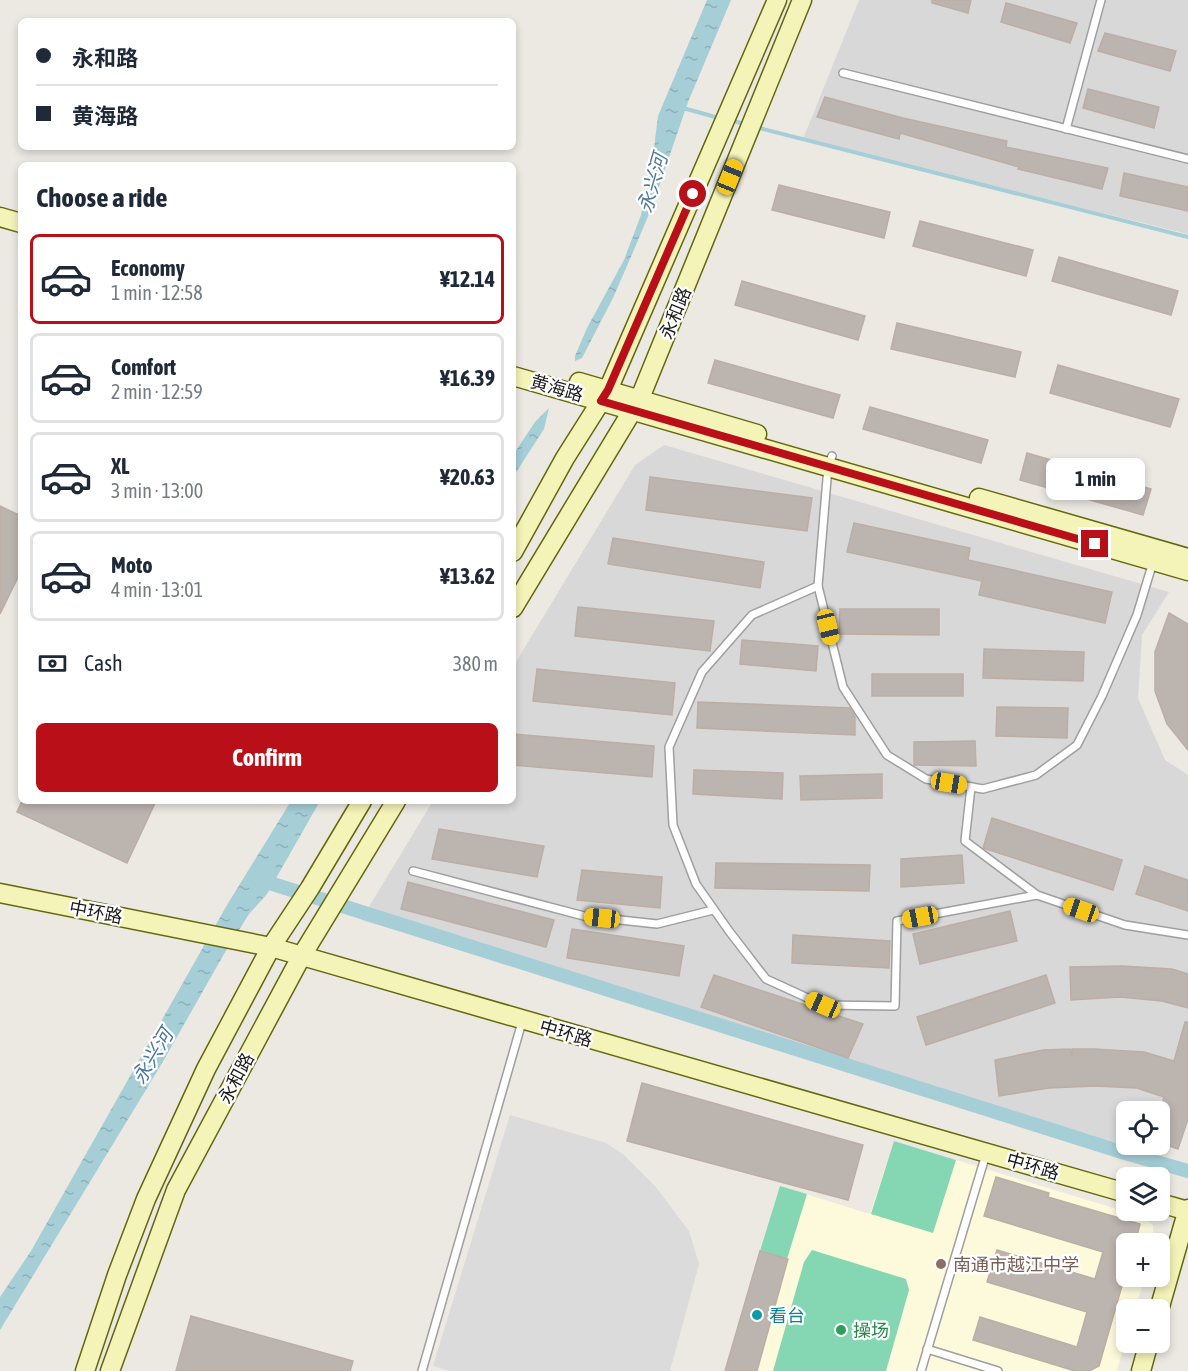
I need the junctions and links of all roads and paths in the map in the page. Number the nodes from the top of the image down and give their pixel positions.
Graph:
1 (777, 0) edge
2 (802, 0) edge
3 (1101, 0) edge
4 (843, 73) dead end
5 (1066, 129) junction
6 (1188, 159) edge
7 (0, 217) edge
8 (18, 222) edge
9 (0, 230) edge
10 (18, 235) edge
11 (516, 365) edge
12 (516, 377) edge
13 (604, 395) junction
14 (637, 404) junction
15 (830, 462) junction
16 (516, 547) edge
17 (1156, 555) junction
18 (1188, 558) edge
19 (1188, 571) edge
20 (818, 586) junction
21 (516, 603) edge
22 (971, 787) junction
23 (360, 804) edge
24 (394, 804) edge
25 (413, 871) dead end
26 (0, 893) edge
27 (1037, 895) junction
28 (713, 910) junction
29 (1188, 935) edge
30 (270, 947) junction
31 (301, 957) junction
32 (523, 1021) junction
33 (987, 1152) junction
34 (1116, 1190) edge
35 (1170, 1206) edge
36 (1188, 1211) edge
37 (1162, 1299) edge
38 (927, 1348) junction
39 (1146, 1353) edge
40 (85, 1371) edge
41 (110, 1371) edge
42 (422, 1371) edge
43 (921, 1371) edge
44 (998, 1371) edge
45 (1141, 1371) edge

1 - 13 main road, 永和路
2 - 14 main road, 永和路
3 - 5 lane
4 - 5 lane
5 - 6 lane
7 - 8 main road
9 - 10 main road
11 - 13 main road, 黄海路
12 - 13 main road, 黄海路
13 - 14 main road, 黄海路
13 - 16 main road, 永和路
14 - 15 main road, 黄海路
14 - 21 main road, 永和路
15 - 17 main road, 黄海路
15 - 20 lane
17 - 18 main road, 黄海路
17 - 19 main road, 黄海路
17 - 22 lane
20 - 22 lane
20 - 28 lane
22 - 27 lane
23 - 30 main road, 永和路
24 - 31 main road, 永和路
25 - 28 lane
26 - 30 main road, 中环路
27 - 28 lane
27 - 29 lane
30 - 31 main road, 中环路
30 - 40 main road, 永和路
31 - 32 main road, 中环路
31 - 41 main road, 永和路
32 - 33 main road, 中环路
32 - 42 lane
33 - 34 main road, 中环路
33 - 38 lane
35 - 36 main road
36 - 37 main road
38 - 43 lane
38 - 44 lane
39 - 45 main road

